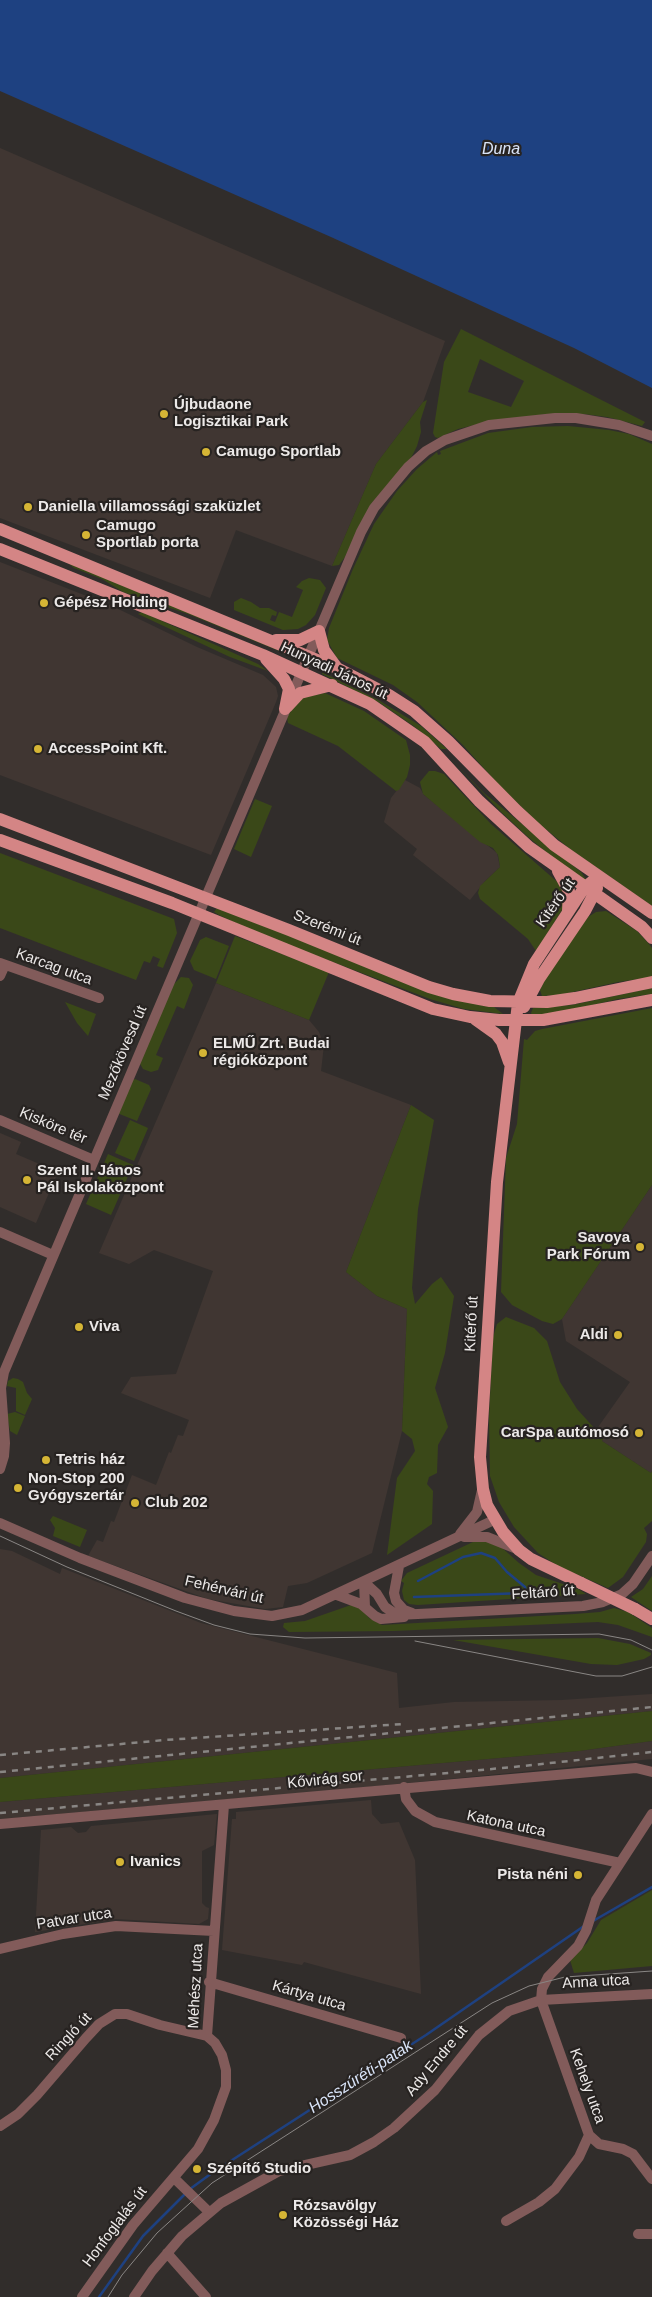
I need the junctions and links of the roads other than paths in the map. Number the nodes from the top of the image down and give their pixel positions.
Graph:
1 (652, 436) edge
2 (0, 530) edge
3 (0, 549) edge
4 (60, 553) junction
5 (54, 570) junction
6 (319, 630) junction
7 (269, 640) junction
8 (263, 655) junction
9 (308, 656) junction
10 (339, 669) junction
11 (302, 672) junction
12 (333, 685) junction
13 (285, 710) junction
14 (0, 819) edge
15 (0, 840) edge
16 (557, 869) junction
17 (598, 877) junction
18 (590, 891) junction
19 (205, 898) junction
20 (652, 913) edge
21 (198, 914) junction
22 (568, 914) junction
23 (652, 938) edge
24 (2, 964) edge
25 (0, 976) edge
26 (652, 982) edge
27 (99, 998) dead end
28 (652, 1000) edge
29 (522, 1003) junction
30 (470, 1017) junction
31 (517, 1020) junction
32 (510, 1066) junction
33 (0, 1120) edge
34 (94, 1160) junction
35 (0, 1232) edge
36 (53, 1255) junction
37 (0, 1469) edge
38 (483, 1489) junction
39 (494, 1520) junction
40 (0, 1523) edge
41 (458, 1537) junction
42 (519, 1550) junction
43 (652, 1556) edge
44 (399, 1566) junction
45 (647, 1568) edge
46 (364, 1582) junction
47 (337, 1595) junction
48 (365, 1607) junction
49 (416, 1615) junction
50 (652, 1618) edge
51 (652, 1772) edge
52 (404, 1787) junction
53 (224, 1806) junction
54 (652, 1814) edge
55 (0, 1824) edge
56 (620, 1863) junction
57 (214, 1931) junction
58 (0, 1949) edge
59 (210, 1982) junction
60 (652, 1994) edge
61 (541, 2000) junction
62 (207, 2036) junction
63 (401, 2038) dead end
64 (0, 2126) edge
65 (589, 2135) junction
66 (174, 2178) junction
67 (652, 2179) edge
68 (209, 2212) junction
69 (506, 2221) dead end
70 (638, 2234) dead end
71 (652, 2234) edge
72 (167, 2253) junction
73 (82, 2297) edge
74 (134, 2297) edge
75 (206, 2297) edge

1 - 6 street, Mezőkövesd út
2 - 4 main road, Hunyadi János út
3 - 5 main road, Hunyadi János út
4 - 5 main road
4 - 7 main road, Hunyadi János út
5 - 8 main road, Hunyadi János út
6 - 7 main road
6 - 9 street, Mezőkövesd út
6 - 10 main road
7 - 9 main road, Hunyadi János út
8 - 11 main road, Hunyadi János út
8 - 13 main road
9 - 10 main road, Hunyadi János út
9 - 11 street, Mezőkövesd út
10 - 17 main road, Hunyadi János út
11 - 12 main road, Hunyadi János út
11 - 13 street, Mezőkövesd út
12 - 13 main road
12 - 16 main road, Hunyadi János út
13 - 19 street, Mezőkövesd út
14 - 19 main road, Szerémi út
15 - 21 main road
16 - 18 main road, Hunyadi János út
16 - 22 main road
17 - 18 main road, Kitérő út
17 - 20 main road, Hunyadi János út
18 - 22 main road, Kitérő út
18 - 23 main road, Hunyadi János út
18 - 29 main road, Kitérő út
19 - 21 street, Mezőkövesd út
19 - 29 main road, Szerémi út
21 - 30 main road
21 - 34 street, Mezőkövesd út
22 - 29 main road, Kitérő út
24 - 25 street
24 - 27 street, Karcag utca
26 - 29 main road, Szerémi út
28 - 31 main road
29 - 31 main road, Kitérő út
30 - 31 main road
30 - 32 main road
31 - 32 main road, Kitérő út
32 - 38 main road, Kitérő út
33 - 34 street, Kisköre tér
34 - 36 street, Mezőkövesd út
35 - 36 street
36 - 37 street, Mezőkövesd út
38 - 39 main road, Kitérő út
38 - 41 street
39 - 41 street, Fehérvári út
39 - 42 main road, Kitérő út
40 - 47 street, Fehérvári út
41 - 42 street
41 - 44 street, Fehérvári út
42 - 50 main road, Kitérő út, bridge
43 - 45 street, Feltáró út
44 - 46 street, Fehérvári út
44 - 49 street
45 - 49 street, Feltáró út
46 - 47 street, Fehérvári út
46 - 48 street
46 - 49 street, Feltáró út
47 - 48 street, Feltáró út
48 - 49 street, Feltáró út
51 - 52 street, Kővirág sor
52 - 53 street, Kővirág sor
52 - 56 street, Katona utca
53 - 55 street, Kővirág sor
53 - 57 street, Méhész utca
54 - 56 street
56 - 61 street
57 - 58 street, Patvar utca
57 - 59 street, Méhész utca
59 - 62 street, Méhész utca
59 - 63 street, Kártya utca
60 - 61 street, Anna utca
61 - 65 street, Kehely utca
61 - 68 street, Ady Endre út
62 - 64 street, Ringló út
62 - 66 street, Méhész utca
65 - 67 street, Kehely utca
65 - 69 street
66 - 68 street
66 - 73 street, Honfoglalás út
68 - 72 street, Ady Endre út
70 - 71 street
72 - 74 street, Ady Endre út
72 - 75 street

